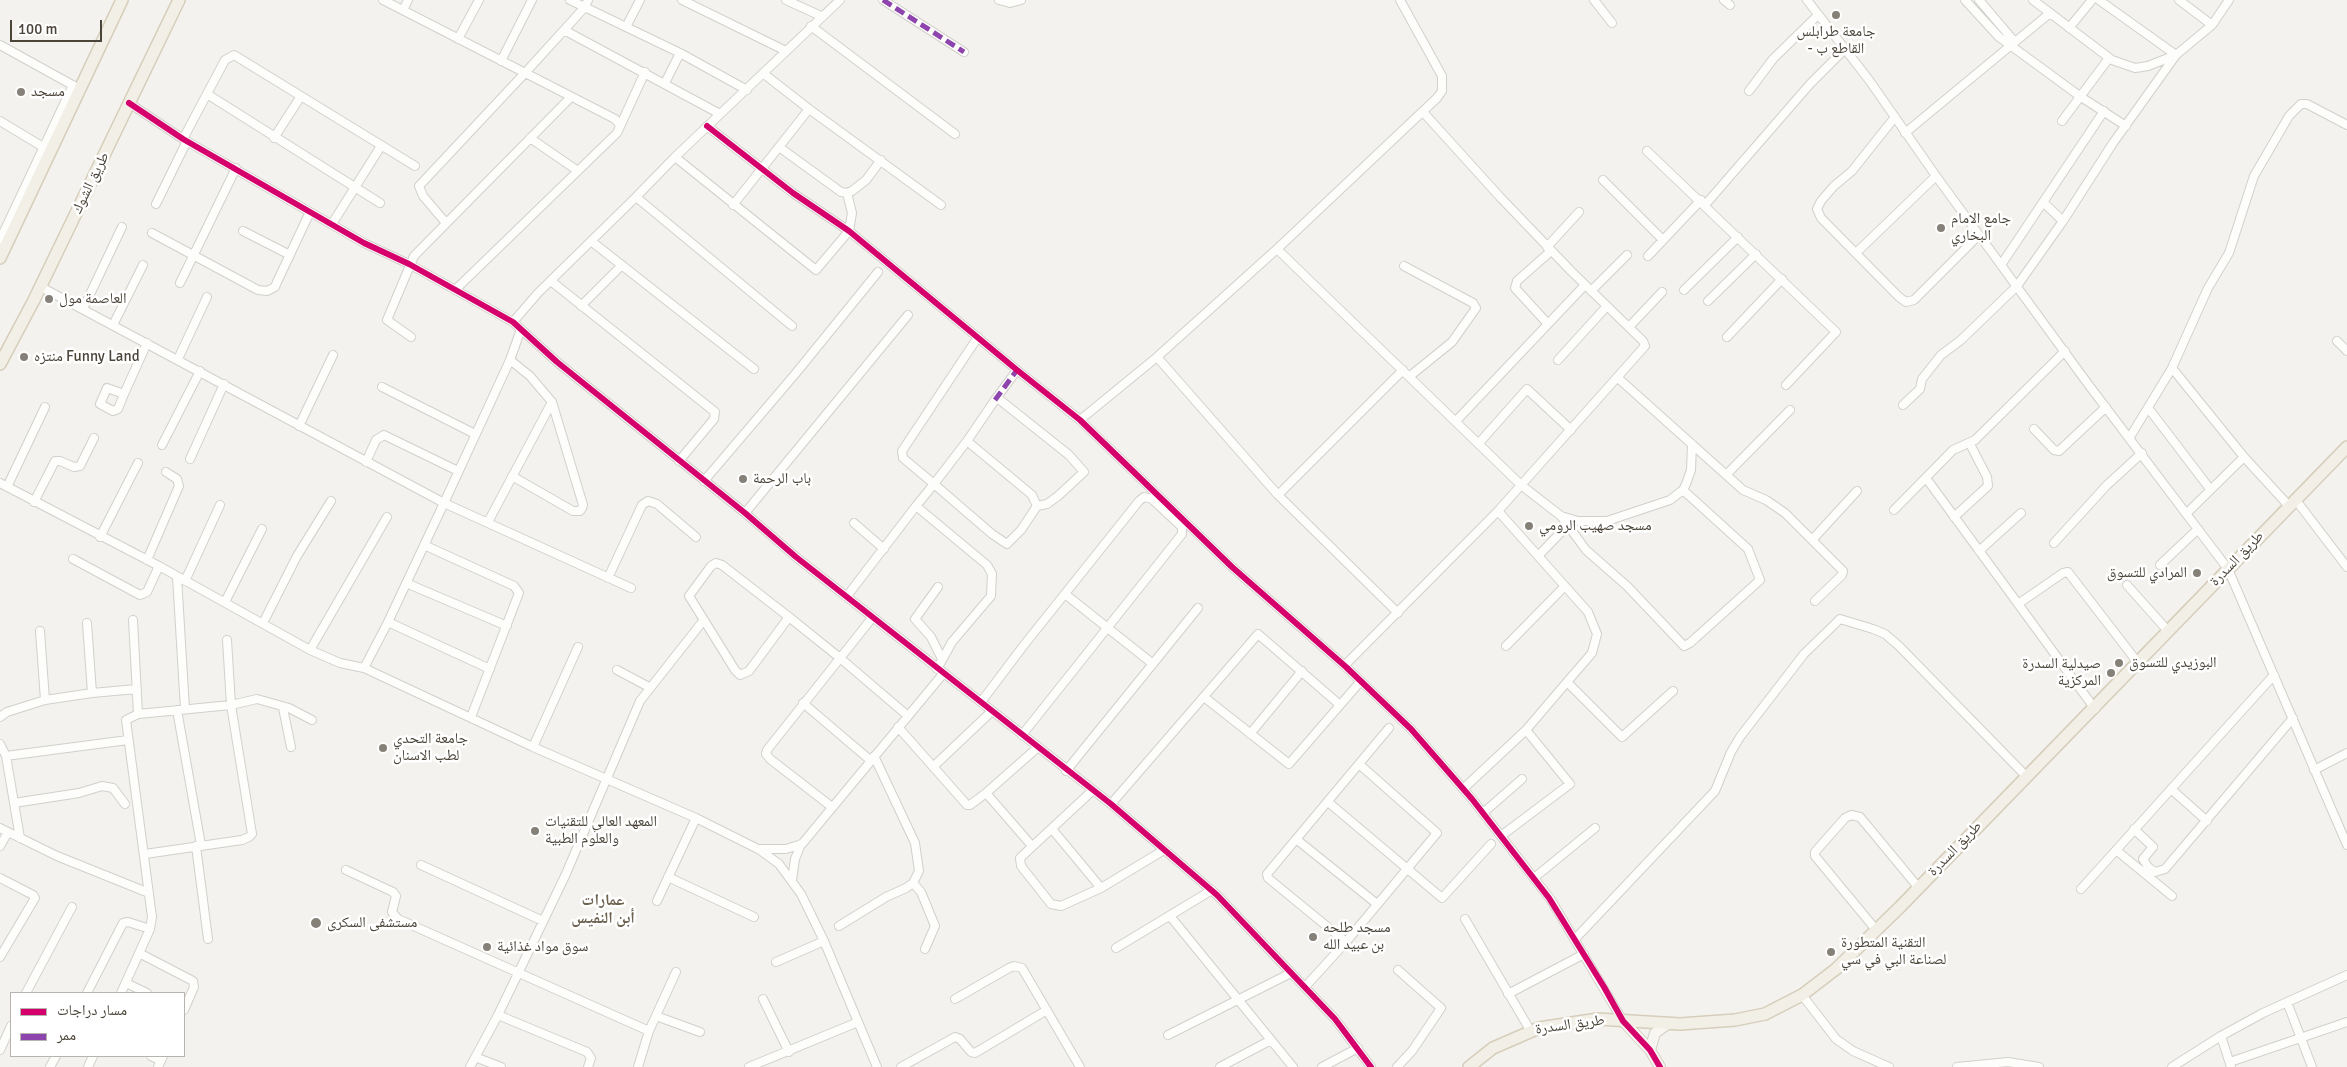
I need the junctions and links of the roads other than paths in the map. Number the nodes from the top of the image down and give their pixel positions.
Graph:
1 (122, 0) edge
2 (179, 0) edge
3 (383, 0) edge
4 (408, 0) edge
5 (479, 0) edge
6 (532, 0) edge
7 (570, 0) edge
8 (640, 0) edge
9 (682, 0) edge
10 (786, 0) edge
11 (840, 0) edge
12 (883, 0) edge
13 (999, 0) edge
14 (1021, 0) edge
15 (1400, 0) edge
16 (1594, 0) edge
17 (1807, 0) edge
18 (1965, 0) edge
19 (1979, 0) edge
20 (2033, 0) edge
21 (2092, 0) edge
22 (2099, 0) edge
23 (2179, 0) edge
24 (2230, 0) edge
25 (586, 3) edge
26 (402, 10) junction
27 (2050, 13) junction
28 (1818, 15) junction
29 (821, 16) junction
30 (1612, 23) dead end
31 (2212, 25) junction
32 (811, 26) junction
33 (626, 27) junction
34 (2069, 28) junction
35 (564, 30) junction
36 (458, 39) junction
37 (2012, 42) junction
38 (0, 46) edge
39 (1845, 49) junction
40 (786, 51) junction
41 (964, 52) dead end
42 (680, 53) junction
43 (2176, 55) junction
44 (2109, 58) junction
45 (501, 61) junction
46 (644, 72) junction
47 (525, 73) junction
48 (764, 74) junction
49 (665, 83) junction
50 (76, 87) junction
51 (747, 90) junction
52 (1749, 91) dead end
53 (206, 94) junction
54 (301, 96) junction
55 (570, 98) junction
56 (2081, 98) junction
57 (129, 103) junction
58 (809, 109) junction
59 (1423, 112) junction
60 (2104, 112) junction
61 (720, 114) junction
62 (1895, 117) junction
63 (0, 121) edge
64 (2062, 121) dead end
65 (620, 124) junction
66 (2347, 125) edge
67 (707, 126) junction
68 (2126, 126) junction
69 (1905, 132) junction
70 (955, 134) dead end
71 (274, 138) junction
72 (530, 138) junction
73 (185, 140) junction
74 (381, 146) junction
75 (778, 147) junction
76 (47, 149) junction
77 (1647, 151) dead end
78 (675, 157) junction
79 (881, 160) junction
80 (415, 166) dead end
81 (236, 168) junction
82 (761, 169) junction
83 (578, 171) junction
84 (1936, 176) junction
85 (1603, 180) dead end
86 (355, 188) junction
87 (847, 193) junction
88 (636, 197) junction
89 (1703, 202) junction
90 (2043, 202) junction
91 (156, 204) dead end
92 (380, 204) dead end
93 (733, 205) junction
94 (941, 205) dead end
95 (310, 212) junction
96 (1579, 212) dead end
97 (2063, 221) junction
98 (446, 223) junction
99 (332, 224) junction
100 (122, 227) dead end
101 (243, 231) dead end
102 (849, 231) junction
103 (152, 233) dead end
104 (1979, 235) junction
105 (1738, 237) junction
106 (0, 240) edge
107 (1663, 240) junction
108 (592, 241) junction
109 (1277, 249) junction
110 (1549, 249) junction
111 (1857, 252) junction
112 (1756, 254) junction
113 (194, 255) junction
114 (290, 255) junction
115 (1627, 255) dead end
116 (1648, 256) dead end
117 (0, 257) edge
118 (409, 264) junction
119 (143, 265) dead end
120 (622, 265) junction
121 (2001, 265) junction
122 (1404, 266) dead end
123 (878, 272) dead end
124 (1782, 279) junction
125 (551, 281) junction
126 (180, 284) dead end
127 (1585, 285) junction
128 (2017, 286) junction
129 (41, 287) junction
130 (456, 290) junction
131 (1684, 290) dead end
132 (1591, 291) junction
133 (1662, 292) dead end
134 (207, 297) dead end
135 (1708, 301) dead end
136 (581, 306) junction
137 (1607, 306) junction
138 (83, 309) junction
139 (908, 315) dead end
140 (514, 322) junction
141 (113, 324) junction
142 (1548, 324) junction
143 (792, 326) dead end
144 (1629, 327) junction
145 (521, 329) junction
146 (1728, 336) dead end
147 (411, 337) dead end
148 (978, 337) junction
149 (2337, 341) dead end
150 (147, 343) junction
151 (2065, 351) junction
152 (2347, 351) edge
153 (333, 355) dead end
154 (1157, 357) junction
155 (178, 359) junction
156 (510, 360) junction
157 (1558, 360) dead end
158 (0, 364) edge
159 (2172, 368) junction
160 (754, 369) dead end
161 (1017, 370) junction
162 (1403, 370) junction
163 (200, 371) junction
164 (1410, 376) junction
165 (1618, 378) junction
166 (224, 384) junction
167 (1786, 385) dead end
168 (382, 387) dead end
169 (124, 394) dead end
170 (996, 400) junction
171 (552, 402) junction
172 (1903, 405) dead end
173 (45, 407) dead end
174 (2106, 407) junction
175 (2148, 409) junction
176 (1790, 410) dead end
177 (1080, 420) junction
178 (1456, 421) junction
179 (299, 426) junction
180 (2034, 429) dead end
181 (1571, 430) junction
182 (475, 434) junction
183 (2130, 437) junction
184 (94, 438) dead end
185 (968, 441) junction
186 (1478, 443) junction
187 (1692, 444) junction
188 (1970, 444) junction
189 (162, 445) dead end
190 (2347, 448) edge
191 (2142, 453) junction
192 (2244, 457) junction
193 (190, 459) dead end
194 (679, 461) junction
195 (138, 462) dead end
196 (366, 462) junction
197 (458, 471) junction
198 (166, 472) dead end
199 (1726, 475) junction
200 (512, 476) junction
201 (1926, 478) junction
202 (704, 481) junction
203 (934, 484) junction
204 (4, 485) edge
205 (1522, 485) junction
206 (2210, 489) junction
207 (1683, 490) junction
208 (1857, 491) dead end
209 (1278, 494) junction
210 (331, 501) dead end
211 (34, 502) junction
212 (444, 503) junction
213 (2292, 503) junction
214 (220, 505) dead end
215 (916, 506) junction
216 (1037, 506) junction
217 (1894, 510) dead end
218 (1498, 511) junction
219 (745, 513) junction
220 (2021, 513) dead end
221 (2187, 513) junction
222 (1561, 516) junction
223 (1954, 516) junction
224 (387, 517) dead end
225 (488, 522) junction
226 (854, 523) dead end
227 (1568, 525) junction
228 (2198, 528) junction
229 (262, 530) dead end
230 (100, 537) junction
231 (696, 537) dead end
232 (1812, 540) junction
233 (2054, 543) dead end
234 (424, 545) junction
235 (884, 549) junction
236 (1980, 551) junction
237 (1538, 556) junction
238 (74, 559) dead end
239 (147, 560) junction
240 (2160, 564) dead end
241 (159, 566) junction
242 (2347, 567) edge
243 (2228, 569) junction
244 (608, 578) junction
245 (181, 579) junction
246 (406, 584) junction
247 (2127, 585) dead end
248 (1565, 586) junction
249 (938, 587) dead end
250 (631, 588) dead end
251 (1065, 594) junction
252 (847, 596) junction
253 (1814, 601) dead end
254 (225, 602) junction
255 (2018, 604) junction
256 (1198, 608) dead end
257 (1398, 613) junction
258 (789, 617) junction
259 (872, 618) junction
260 (133, 620) dead end
261 (703, 620) junction
262 (388, 622) junction
263 (87, 623) dead end
264 (263, 623) junction
265 (507, 626) junction
266 (1108, 629) junction
267 (2168, 631) junction
268 (40, 632) dead end
269 (227, 640) dead end
270 (578, 646) dead end
271 (1506, 646) dead end
272 (310, 650) junction
273 (840, 658) junction
274 (942, 659) junction
275 (2138, 663) junction
276 (1153, 664) junction
277 (1346, 667) junction
278 (364, 668) junction
279 (490, 669) junction
280 (617, 670) dead end
281 (1302, 670) junction
282 (940, 671) junction
283 (2274, 675) junction
284 (1360, 682) junction
285 (1567, 682) junction
286 (650, 686) junction
287 (137, 689) junction
288 (1673, 691) dead end
289 (92, 692) junction
290 (1204, 698) junction
291 (44, 700) junction
292 (981, 702) junction
293 (803, 703) junction
294 (231, 705) junction
295 (1340, 705) junction
296 (283, 708) junction
297 (2095, 708) junction
298 (181, 710) junction
299 (992, 711) junction
300 (138, 714) junction
301 (908, 716) junction
302 (0, 717) edge
303 (471, 717) junction
304 (2294, 718) junction
305 (312, 720) dead end
306 (898, 727) junction
307 (1389, 728) dead end
308 (1526, 730) junction
309 (1250, 734) junction
310 (1022, 735) junction
311 (128, 740) junction
312 (0, 744) edge
313 (291, 747) dead end
314 (533, 747) junction
315 (1037, 748) junction
316 (2347, 753) edge
317 (6, 756) junction
318 (872, 758) junction
319 (1359, 764) junction
320 (933, 767) junction
321 (2314, 770) junction
322 (1066, 771) junction
323 (2026, 776) junction
324 (607, 778) junction
325 (1522, 779) dead end
326 (1463, 789) junction
327 (2171, 789) junction
328 (1092, 791) junction
329 (986, 793) junction
330 (1328, 802) junction
331 (14, 803) junction
332 (125, 804) dead end
333 (1111, 804) junction
334 (832, 806) junction
335 (1483, 813) junction
336 (696, 818) junction
337 (2206, 821) junction
338 (0, 828) edge
339 (1595, 828) dead end
340 (1052, 829) junction
341 (2134, 829) junction
342 (8, 832) junction
343 (1501, 836) junction
344 (20, 838) junction
345 (1296, 839) junction
346 (801, 844) junction
347 (1491, 844) dead end
348 (2347, 845) edge
349 (0, 846) edge
350 (198, 846) junction
351 (1032, 846) junction
352 (758, 849) junction
353 (1164, 850) junction
354 (2116, 850) junction
355 (145, 854) junction
356 (421, 865) dead end
357 (1407, 869) junction
358 (346, 870) dead end
359 (0, 878) edge
360 (668, 878) junction
361 (1534, 878) junction
362 (792, 880) junction
363 (913, 883) junction
364 (1918, 887) junction
365 (1101, 888) junction
366 (2082, 889) dead end
367 (1212, 890) junction
368 (149, 893) junction
369 (2172, 896) dead end
370 (657, 901) dead end
371 (1378, 904) junction
372 (72, 907) dead end
373 (1170, 916) junction
374 (754, 917) dead end
375 (1464, 919) dead end
376 (543, 922) junction
377 (839, 926) dead end
378 (150, 929) junction
379 (1877, 931) junction
380 (208, 939) dead end
381 (1574, 939) junction
382 (824, 941) junction
383 (1346, 942) junction
384 (1116, 948) dead end
385 (925, 949) dead end
386 (139, 953) junction
387 (1584, 954) junction
388 (0, 957) edge
389 (776, 962) dead end
390 (1398, 970) dead end
391 (676, 972) dead end
392 (1291, 973) junction
393 (518, 974) junction
394 (2347, 975) edge
395 (126, 983) junction
396 (1305, 987) junction
397 (27, 992) edge
398 (88, 992) edge
399 (122, 992) edge
400 (145, 992) edge
401 (1508, 994) junction
402 (1802, 995) junction
403 (763, 998) dead end
404 (955, 999) dead end
405 (1238, 1001) junction
406 (2287, 1002) junction
407 (185, 1008) edge
408 (1047, 1010) junction
409 (498, 1015) junction
410 (656, 1016) junction
411 (1623, 1020) junction
412 (858, 1022) junction
413 (2347, 1022) edge
414 (1669, 1023) junction
415 (10, 1028) edge
416 (1530, 1030) junction
417 (649, 1031) junction
418 (700, 1032) dead end
419 (1168, 1035) dead end
420 (2221, 1036) junction
421 (2300, 1038) junction
422 (1271, 1040) junction
423 (1358, 1048) junction
424 (0, 1050) edge
425 (1650, 1050) junction
426 (789, 1052) junction
427 (475, 1057) junction
428 (2230, 1064) edge
429 (754, 1066) edge
430 (470, 1067) edge
431 (501, 1067) edge
432 (588, 1067) edge
433 (639, 1067) edge
434 (877, 1067) edge
435 (901, 1067) edge
436 (1080, 1067) edge
437 (1220, 1067) edge
438 (1294, 1067) edge
439 (1322, 1067) edge
440 (1371, 1067) edge
441 (1397, 1067) edge
442 (1469, 1067) edge
443 (1660, 1067) edge
444 (1890, 1067) edge
445 (1957, 1067) edge
446 (2040, 1067) edge
447 (2172, 1067) edge
448 (2312, 1067) edge

1 - 50 main road
2 - 57 main road, طريق الشوك
3 - 26 street
4 - 26 street
5 - 36 street
6 - 45 street
7 - 25 street
8 - 33 street
9 - 40 street
10 - 29 street
11 - 29 street
12 - 41 street
13 - 14 street
15 - 59 street
16 - 30 street
17 - 28 street
18 - 37 street
19 - 37 street
20 - 27 street
21 - 34 street
22 - 43 street
23 - 31 street
24 - 31 street
25 - 33 street
25 - 35 street
26 - 36 street
27 - 34 street
27 - 37 street
28 - 39 street
28 - 52 street
29 - 32 street
31 - 43 street
32 - 40 street
32 - 70 street
33 - 42 street
34 - 44 street
35 - 46 street
35 - 47 street
36 - 45 street
37 - 56 street
37 - 69 street
38 - 50 street
39 - 62 street
39 - 89 street
40 - 48 street
42 - 49 street
42 - 51 street
43 - 44 street
43 - 68 street
44 - 56 street
45 - 47 street
46 - 49 street
46 - 65 street
47 - 55 street
47 - 98 street
48 - 51 street
48 - 58 street
49 - 61 street
50 - 76 main road
51 - 61 street
53 - 54 street
53 - 71 street
53 - 73 street
54 - 71 street
54 - 74 street
55 - 65 street
55 - 72 street
56 - 60 street
56 - 64 street
57 - 73 street
57 - 129 main road, طريق الشوك
58 - 75 street
58 - 79 street
59 - 109 street
59 - 110 street
60 - 68 street
60 - 90 street
61 - 67 street
62 - 69 street
62 - 111 street
63 - 76 street
65 - 83 street
66 - 159 street
67 - 78 street
67 - 82 street
68 - 97 street
69 - 84 street
71 - 86 street
72 - 83 street
72 - 98 street
73 - 81 street
73 - 91 street
74 - 80 street
74 - 86 street
75 - 82 street
75 - 87 street
76 - 106 street
76 - 117 main road
77 - 89 street
78 - 88 street
78 - 93 street
79 - 87 street
79 - 94 street
81 - 95 street
81 - 113 street
82 - 93 street
82 - 102 street
83 - 130 street
84 - 104 street
84 - 111 street
85 - 107 street
86 - 92 street
86 - 99 street
87 - 102 street
88 - 108 street
88 - 143 street
89 - 105 street
89 - 107 street
90 - 97 street
90 - 121 street
93 - 102 street
95 - 99 street
95 - 114 street
96 - 110 street
97 - 128 street
98 - 118 street
99 - 118 street
100 - 138 street
101 - 114 street
102 - 148 street
103 - 113 street
104 - 111 street
104 - 121 street
105 - 112 street
105 - 131 street
107 - 116 street
108 - 120 street
108 - 125 street
109 - 154 street
109 - 162 street
110 - 127 street
110 - 142 street
112 - 124 street
112 - 135 street
113 - 114 street
113 - 126 street
115 - 132 street
118 - 130 street
118 - 147 street
119 - 141 street
120 - 136 street
120 - 160 street
121 - 128 street
122 - 164 street
123 - 202 street
124 - 146 street
124 - 167 street
125 - 136 street
125 - 140 street
127 - 132 street
127 - 142 street
128 - 151 street
128 - 172 street
129 - 138 street
129 - 158 main road, طريق الشوك
130 - 140 street
132 - 137 street
133 - 144 street
134 - 155 street
136 - 194 street
137 - 144 street
137 - 157 street
138 - 141 street
139 - 219 street
140 - 145 street
141 - 150 street
142 - 178 street
144 - 165 street
145 - 156 street
145 - 194 street
148 - 161 street
148 - 203 street
149 - 152 street
150 - 155 street
150 - 169 street
151 - 174 street
151 - 188 street
153 - 179 street
154 - 177 street
154 - 209 street
155 - 163 street
156 - 171 street
156 - 182 street
159 - 175 street
159 - 192 street
161 - 170 street
161 - 177 street
162 - 164 street
162 - 209 street
163 - 166 street
163 - 189 street
164 - 178 street
165 - 181 street
165 - 187 street
166 - 179 street
166 - 193 street
168 - 182 street
170 - 185 street
170 - 216 street
171 - 200 street
171 - 200 street
173 - 204 street
174 - 180 street
174 - 183 street
175 - 183 street
175 - 206 street
176 - 199 street
177 - 277 street
178 - 186 street
179 - 196 street
181 - 186 street
181 - 205 street
182 - 197 street
183 - 191 street
184 - 211 street
185 - 203 street
185 - 216 street
186 - 205 street
187 - 199 street
187 - 207 street
188 - 201 street
188 - 223 street
190 - 213 main road, طريق السدرة
191 - 221 street
191 - 233 street
192 - 206 street
192 - 213 street
194 - 202 street
195 - 230 street
196 - 197 street
196 - 212 street
197 - 212 street
198 - 239 street
199 - 232 street
200 - 225 street
201 - 217 street
201 - 223 street
202 - 219 street
203 - 215 street
203 - 216 street
204 - 211 street
205 - 218 street
205 - 222 street
206 - 221 street
207 - 222 street
207 - 227 street
208 - 232 street
209 - 257 street
210 - 264 street
211 - 230 street
212 - 225 street
212 - 234 street
213 - 242 street
213 - 243 main road, طريق السدرة
214 - 245 street
215 - 235 street
215 - 274 street
218 - 237 street
218 - 257 street
219 - 252 street
220 - 236 street
221 - 228 street
222 - 227 street
223 - 236 street
224 - 272 street
225 - 244 street
226 - 235 street
227 - 237 street
228 - 240 street
228 - 243 street
229 - 254 street
230 - 239 street
231 - 244 street
232 - 253 street
234 - 246 street
234 - 265 street
235 - 252 street
236 - 255 street
237 - 248 street
238 - 241 street
239 - 241 street
241 - 245 street
243 - 267 main road, طريق السدرة
243 - 283 street
244 - 250 street
245 - 254 street
245 - 298 street
246 - 262 street
246 - 265 street
247 - 267 street
248 - 271 street
248 - 285 street
249 - 274 street
251 - 266 street
251 - 266 street
251 - 292 street
252 - 259 street
254 - 264 street
255 - 275 street
255 - 297 street
256 - 276 street
257 - 277 street
258 - 261 street
258 - 261 street
258 - 273 street
259 - 273 street
259 - 282 street
260 - 287 street
261 - 286 street
262 - 278 street
262 - 279 street
263 - 289 street
264 - 272 street
265 - 279 street
266 - 276 street
266 - 310 street
267 - 275 main road, طريق السدرة
268 - 291 street
269 - 294 street
270 - 314 street
272 - 278 street
273 - 293 street
273 - 301 street
274 - 282 street
275 - 297 main road, طريق السدرة
276 - 322 street
277 - 284 street
278 - 303 street
279 - 303 street
280 - 286 street
281 - 290 street
281 - 295 street
281 - 309 street
282 - 292 street
282 - 301 street
283 - 304 street
283 - 327 street
284 - 295 street
284 - 326 street
285 - 288 street
285 - 308 street
286 - 324 street
287 - 289 street
287 - 300 street
289 - 291 street
290 - 309 street
290 - 333 street
291 - 302 street
292 - 299 street
293 - 318 street
293 - 334 street
294 - 296 street
294 - 298 street
294 - 350 street
295 - 309 street
296 - 305 street
296 - 313 street
297 - 323 main road, طريق السدرة
298 - 300 street
298 - 350 street
299 - 310 street
299 - 320 street
300 - 311 street
301 - 306 street
303 - 314 street
304 - 321 street
304 - 337 street
306 - 318 street
306 - 320 street
307 - 319 street
308 - 326 street
308 - 343 street
310 - 315 street
311 - 317 street
311 - 355 street
312 - 317 street
314 - 324 street
315 - 322 street
315 - 329 street
316 - 321 street
317 - 331 street
318 - 334 street
318 - 363 street
319 - 330 street
319 - 357 street
320 - 329 street
321 - 348 street
322 - 328 street
323 - 364 main road, طريق السدرة
323 - 381 street
324 - 336 street
324 - 376 street
325 - 335 street
326 - 335 street
327 - 337 street
327 - 341 street
328 - 333 street
328 - 340 street
329 - 351 street
330 - 345 street
330 - 357 street
331 - 332 street
331 - 344 street
333 - 353 street
334 - 346 street
335 - 343 street
336 - 352 street
336 - 360 street
337 - 341 street
338 - 342 street
339 - 361 street
340 - 351 street
340 - 365 street
341 - 354 street
342 - 344 street
342 - 349 street
343 - 361 street
344 - 368 street
345 - 371 street
345 - 383 street
346 - 352 street
346 - 362 street
347 - 357 street
350 - 355 street
350 - 380 street
351 - 365 street
352 - 362 street
353 - 365 street
353 - 367 street
354 - 366 street
354 - 369 street
355 - 368 street
356 - 376 street
357 - 371 street
358 - 393 street
359 - 388 street
360 - 370 street
360 - 374 street
361 - 381 street
362 - 382 street
363 - 377 street
363 - 385 street
364 - 379 main road, طريق السدرة
364 - 379 street
367 - 373 street
367 - 392 street
368 - 378 street
371 - 383 street
372 - 397 street
373 - 384 street
373 - 405 street
375 - 401 street
376 - 393 street
378 - 386 street
378 - 398 street
379 - 402 main road, طريق السدرة
381 - 387 street
382 - 389 street
382 - 412 street
383 - 396 street
386 - 395 street
386 - 407 street
387 - 401 street
387 - 411 street
390 - 441 street
391 - 410 street
392 - 396 street
392 - 405 street
393 - 409 street
393 - 417 street
394 - 406 street
395 - 399 street
395 - 400 street
396 - 423 street
401 - 416 street
402 - 414 main road, طريق السدرة
402 - 444 street
403 - 426 street
404 - 408 street
405 - 419 street
405 - 422 street
406 - 420 street
406 - 421 street
408 - 435 street
408 - 436 street
409 - 427 street
409 - 432 street
410 - 417 street
410 - 418 street
411 - 414 main road, طريق السدرة
411 - 416 main road, طريق السدرة
411 - 425 street
412 - 426 street
412 - 434 street
413 - 421 street
414 - 425 street
415 - 424 street
416 - 442 main road, طريق السدرة
417 - 433 street
420 - 428 street
420 - 447 street
421 - 428 street
421 - 448 street
422 - 437 street
422 - 438 street
423 - 439 street
423 - 440 street
425 - 443 street
426 - 429 street
427 - 430 street
427 - 431 street
445 - 446 street

